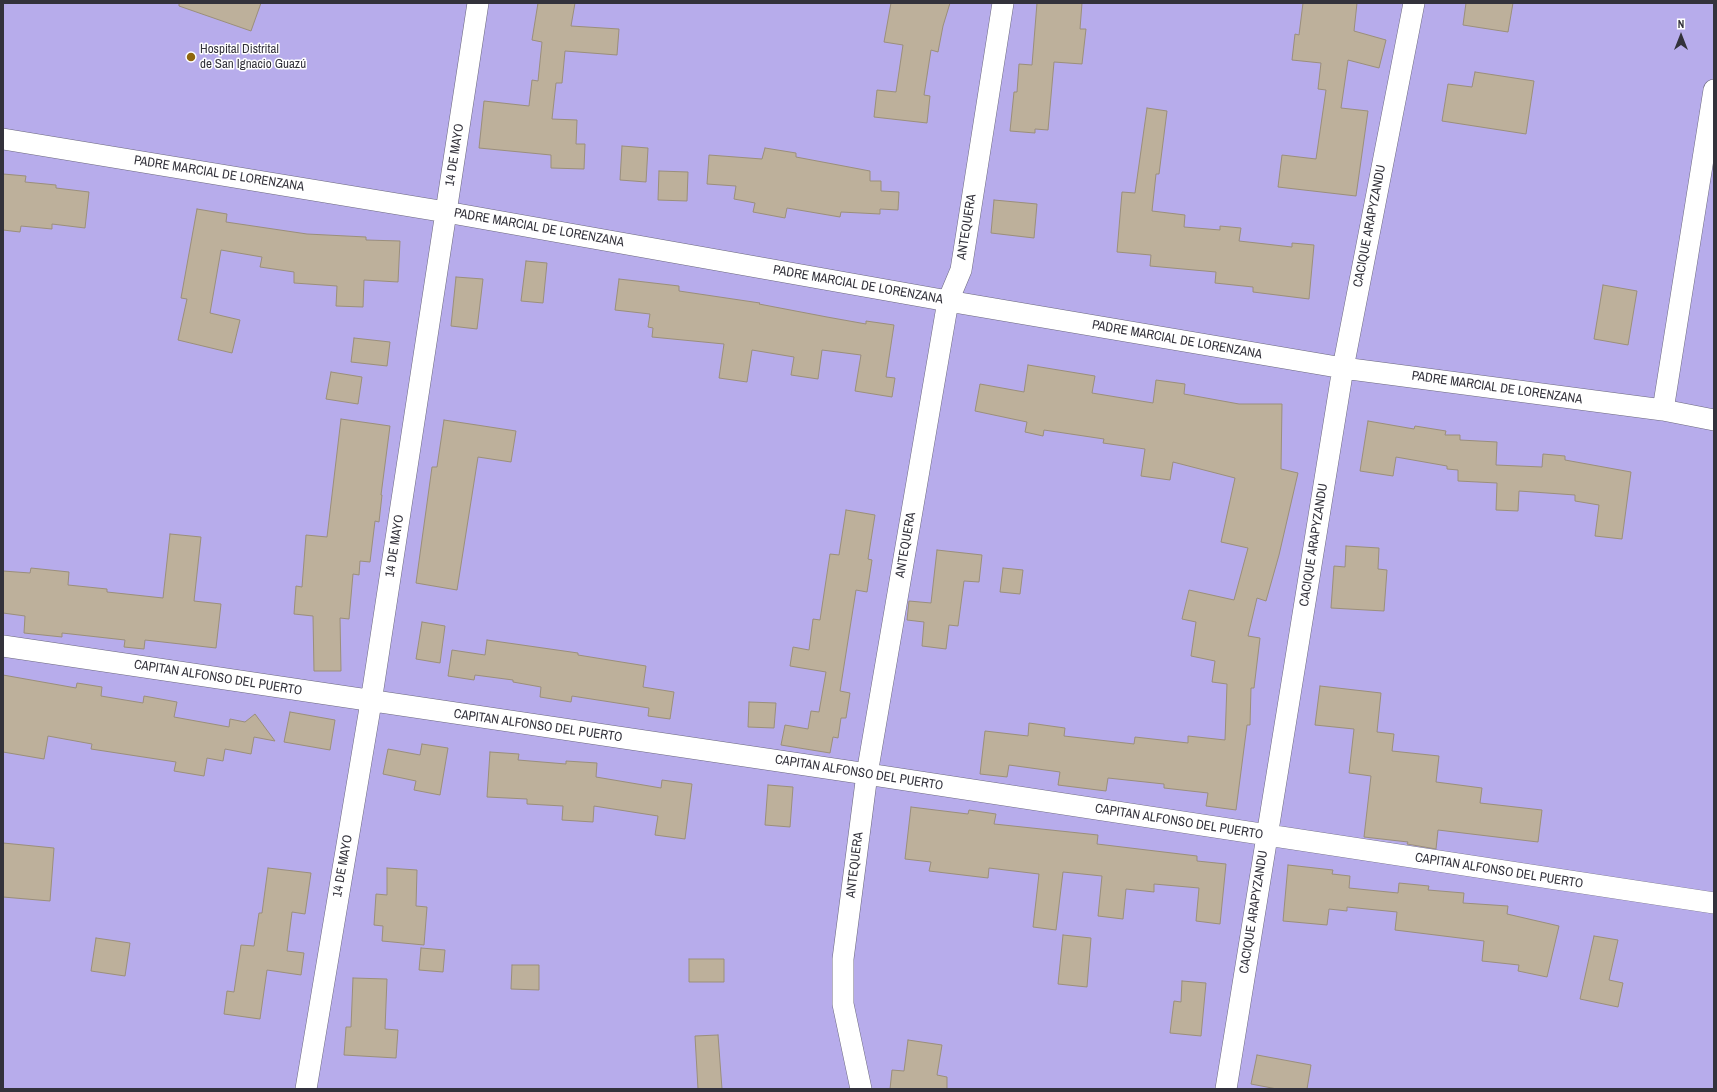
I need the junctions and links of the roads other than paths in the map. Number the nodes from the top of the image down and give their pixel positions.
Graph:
1 (478, 3) edge
2 (1003, 3) edge
3 (1414, 3) edge
4 (1714, 90) edge
5 (3, 139) edge
6 (446, 212) junction
7 (948, 301) junction
8 (1342, 368) junction
9 (1663, 410) junction
10 (1714, 420) edge
11 (3, 646) edge
12 (371, 702) junction
13 (867, 774) junction
14 (1267, 835) junction
15 (1714, 903) edge
16 (306, 1089) edge
17 (861, 1089) edge
18 (1226, 1089) edge

1 - 6 street, 14 DE MAYO
2 - 7 street, ANTEQUERA
3 - 8 street, CACIQUE ARAPYZANDU
4 - 9 street
5 - 6 street, PADRE MARCIAL DE LORENZANA
6 - 7 street, PADRE MARCIAL DE LORENZANA
6 - 12 street, 14 DE MAYO
7 - 8 street, PADRE MARCIAL DE LORENZANA
7 - 13 street, ANTEQUERA
8 - 9 street, PADRE MARCIAL DE LORENZANA
8 - 14 street, CACIQUE ARAPYZANDU
9 - 10 street, PADRE MARCIAL DE LORENZANA
11 - 12 street, CAPITAN ALFONSO DEL PUERTO
12 - 13 street, CAPITAN ALFONSO DEL PUERTO
12 - 16 street, 14 DE MAYO
13 - 14 street, CAPITAN ALFONSO DEL PUERTO
13 - 17 street, ANTEQUERA
14 - 15 street, CAPITAN ALFONSO DEL PUERTO
14 - 18 street, CACIQUE ARAPYZANDU

